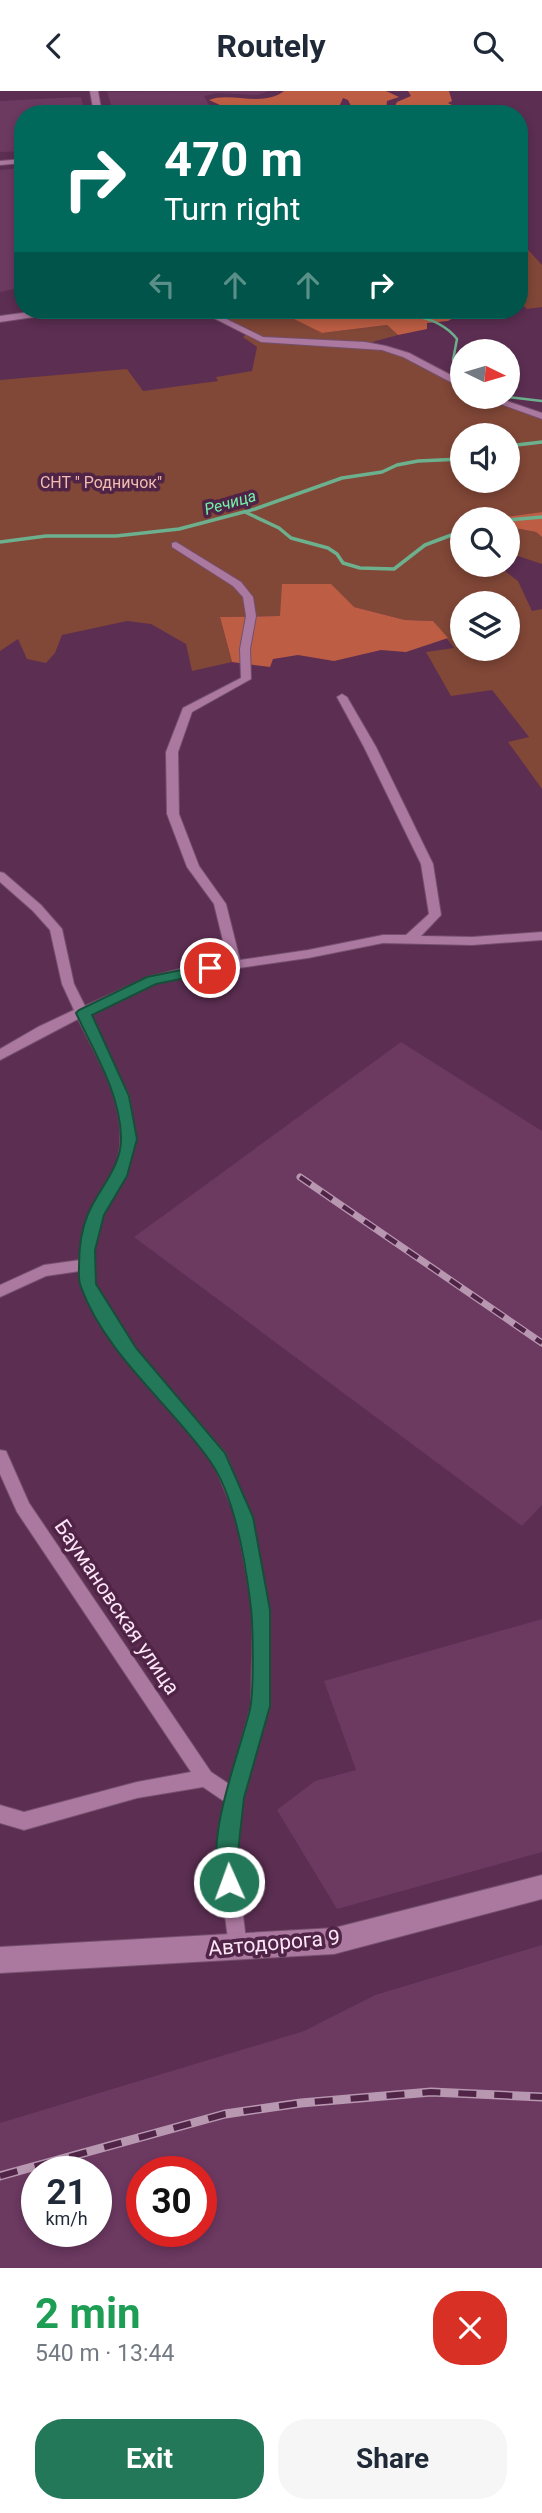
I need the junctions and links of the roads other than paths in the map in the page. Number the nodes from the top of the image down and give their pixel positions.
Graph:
1 (220, 319) edge
2 (450, 378) edge
3 (520, 409) edge
4 (542, 416) edge
5 (176, 545) dead end
6 (342, 697) dead end
7 (0, 876) edge
8 (542, 936) edge
9 (410, 939) junction
10 (235, 965) junction
11 (84, 1013) junction
12 (0, 1055) edge
13 (88, 1265) junction
14 (0, 1291) edge
15 (0, 1456) edge
16 (205, 1778) junction
17 (234, 1798) junction
18 (0, 1814) edge
19 (542, 1887) edge
20 (238, 1947) junction
21 (0, 1960) edge

1 - 2 street
3 - 4 street
5 - 10 street
6 - 9 street
7 - 11 street
8 - 9 street
9 - 10 street
10 - 11 street
11 - 12 street
11 - 13 street
13 - 14 street
13 - 17 street
15 - 16 street, Баумановская улица
16 - 17 street
16 - 18 street
17 - 20 street
19 - 20 street, Автодорога 9
20 - 21 street, Автодорога 9

